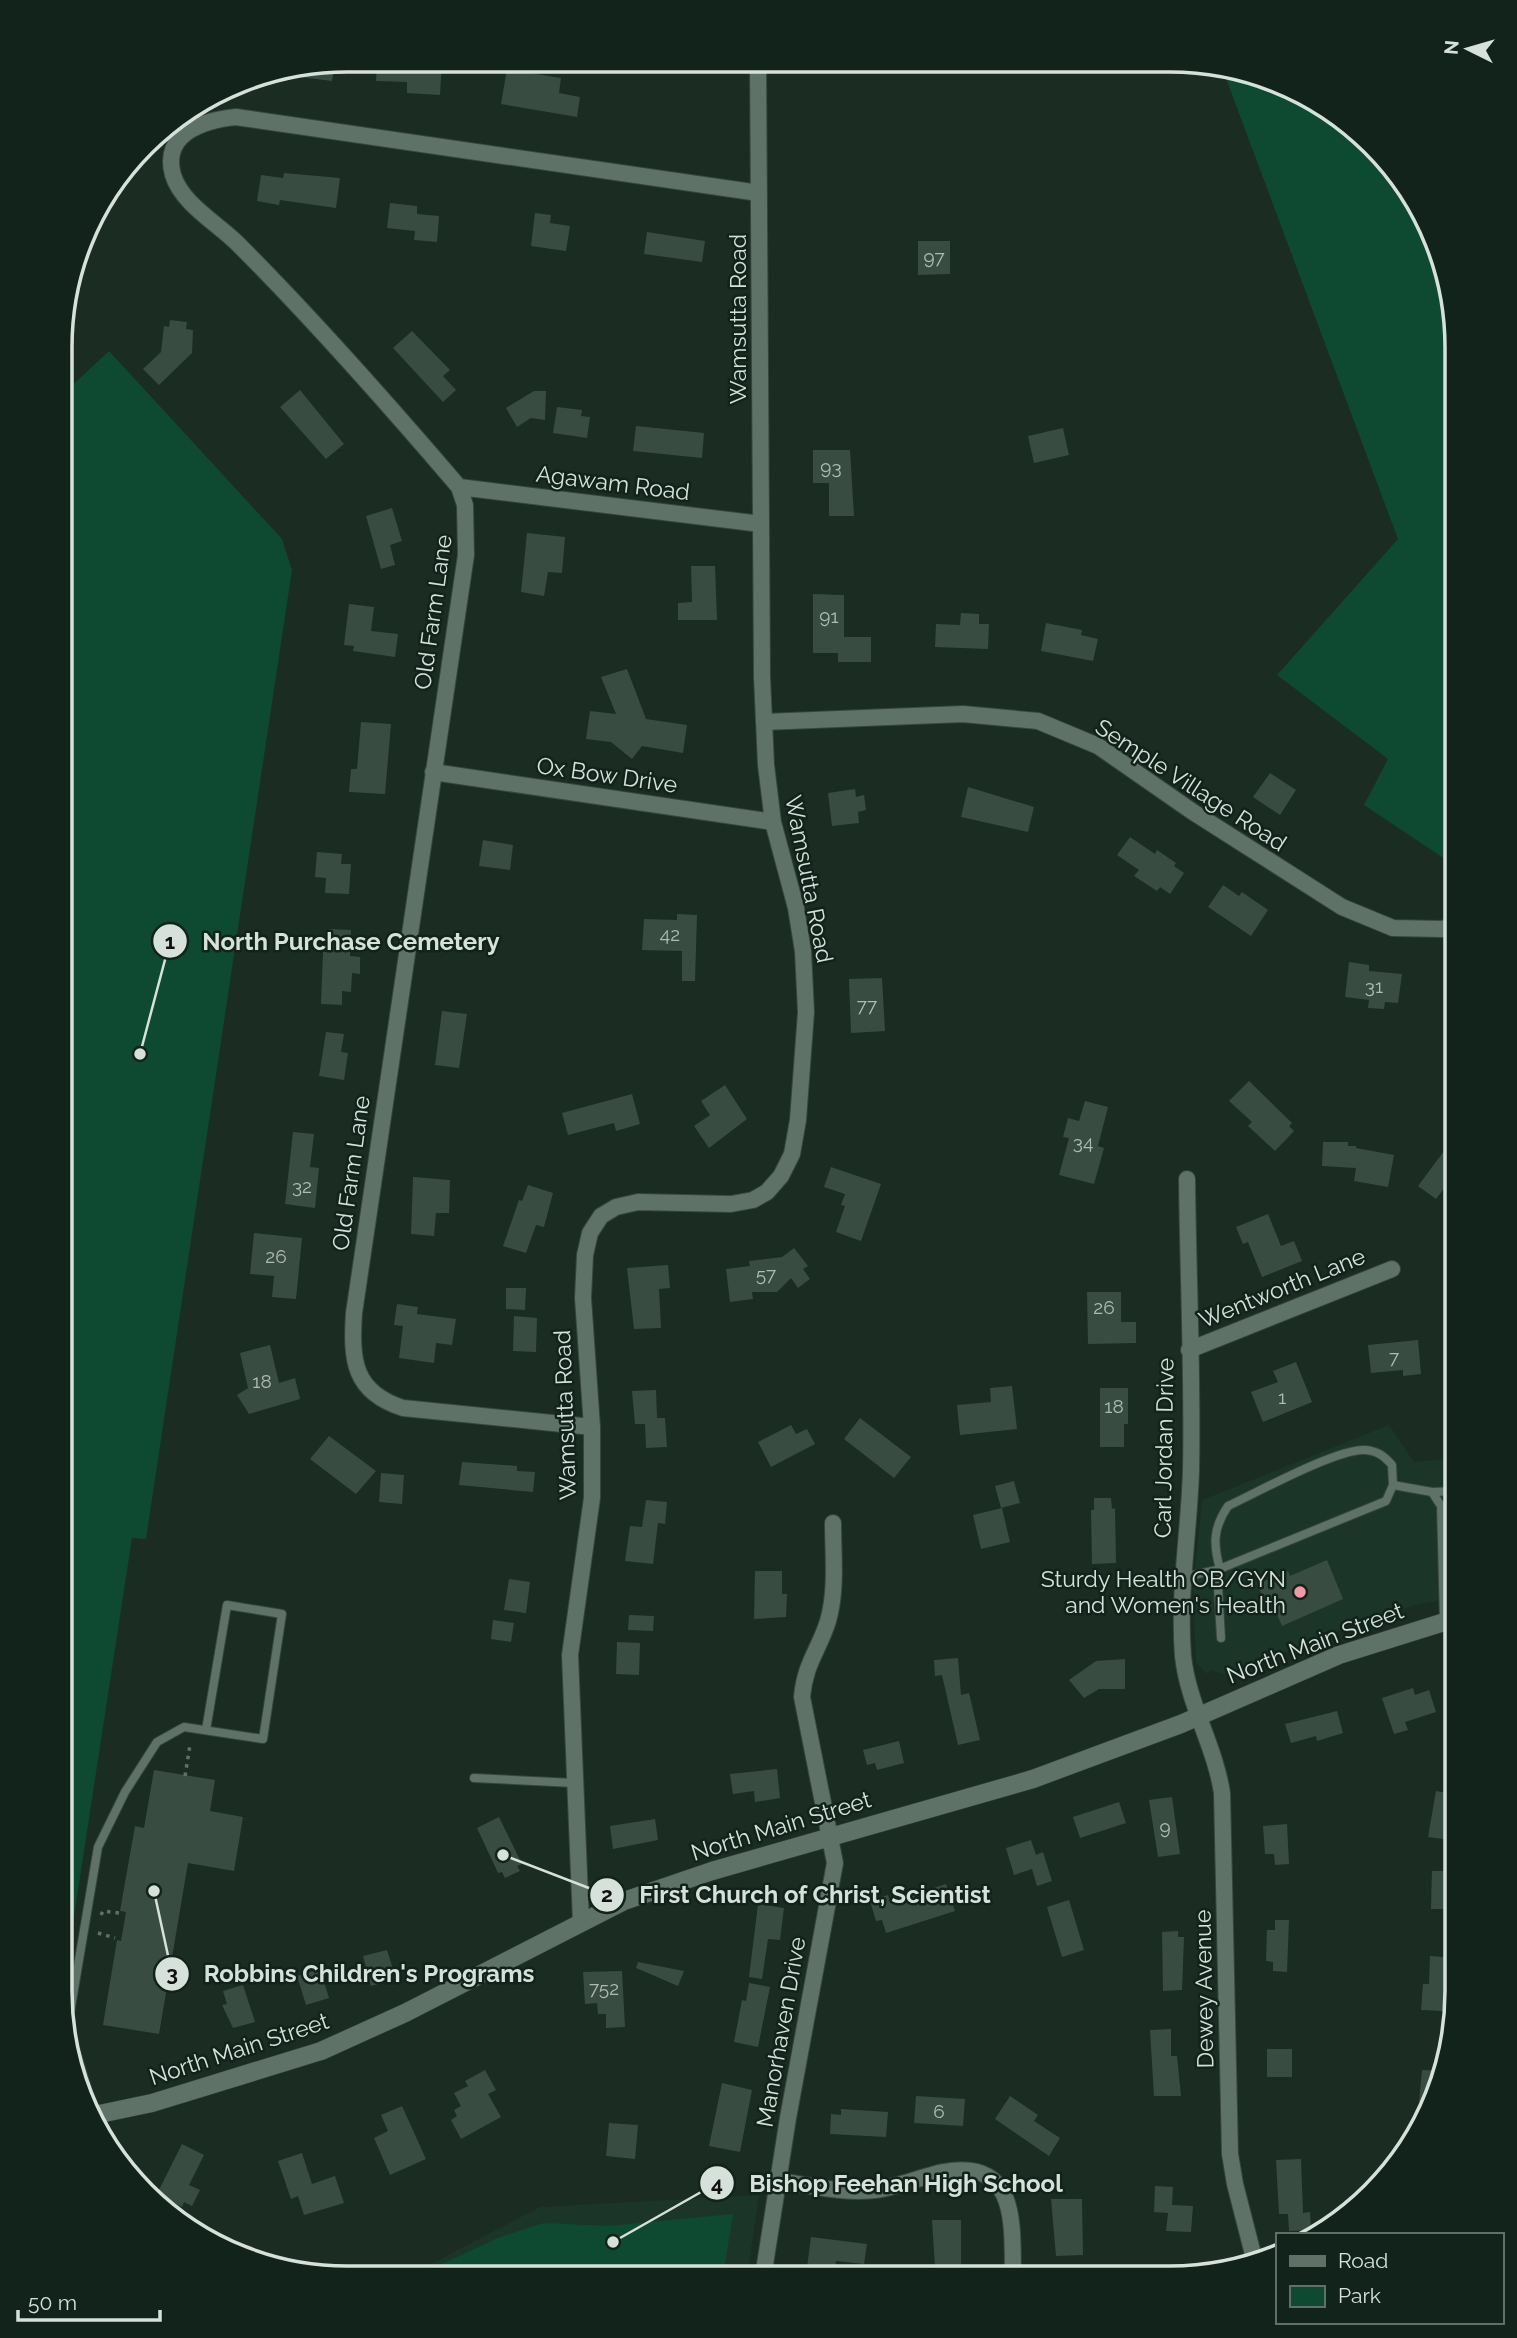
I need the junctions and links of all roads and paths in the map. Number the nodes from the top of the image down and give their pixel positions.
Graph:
1 (758, 72) edge
2 (759, 193) junction
3 (459, 488) junction
4 (761, 524) junction
5 (764, 722) junction
6 (433, 772) junction
7 (773, 822) junction
8 (1445, 928) edge
9 (1186, 1179) dead end
10 (1392, 1269) dead end
11 (1189, 1350) junction
12 (592, 1427) junction
13 (1393, 1485) junction
14 (1445, 1491) edge
15 (1432, 1492) junction
16 (833, 1523) dead end
17 (1445, 1551) edge
18 (1219, 1570) junction
19 (1183, 1577) junction
20 (1445, 1621) edge
21 (1221, 1638) dead end
22 (1199, 1716) junction
23 (206, 1730) junction
24 (190, 1745) dead end
25 (185, 1776) dead end
26 (474, 1778) dead end
27 (574, 1783) junction
28 (831, 1836) junction
29 (119, 1913) dead end
30 (581, 1922) junction
31 (115, 1938) dead end
32 (72, 2001) edge
33 (100, 2113) edge
34 (778, 2181) junction
35 (1253, 2254) edge
36 (765, 2266) edge
37 (1012, 2266) edge

1 - 2 street, Wamsutta Road
2 - 3 street
2 - 4 street, Wamsutta Road
3 - 4 street, Agawam Road
3 - 6 street, Old Farm Lane
4 - 5 street, Wamsutta Road
5 - 7 street, Wamsutta Road
5 - 8 street, Semple Village Road
6 - 7 street, Ox Bow Drive
6 - 12 street, Old Farm Lane
7 - 12 street, Wamsutta Road
9 - 11 street, Carl Jordan Drive
10 - 11 street, Wentworth Lane
11 - 19 street, Carl Jordan Drive
12 - 27 street, Wamsutta Road
13 - 15 lane
13 - 18 lane
13 - 18 lane
14 - 15 lane
15 - 17 lane
16 - 28 street, Manorhaven Drive
18 - 19 lane
18 - 21 lane
19 - 22 street, Carl Jordan Drive
20 - 22 main road, North Main Street
22 - 28 main road, North Main Street
22 - 35 street, Dewey Avenue
23 - 23 lane
23 - 32 lane
24 - 25 path
26 - 27 lane
27 - 30 street, Wamsutta Road
28 - 30 main road, North Main Street
28 - 34 street, Manorhaven Drive
29 - 31 path
30 - 33 main road, North Main Street
34 - 36 street, Manorhaven Drive
34 - 37 street

